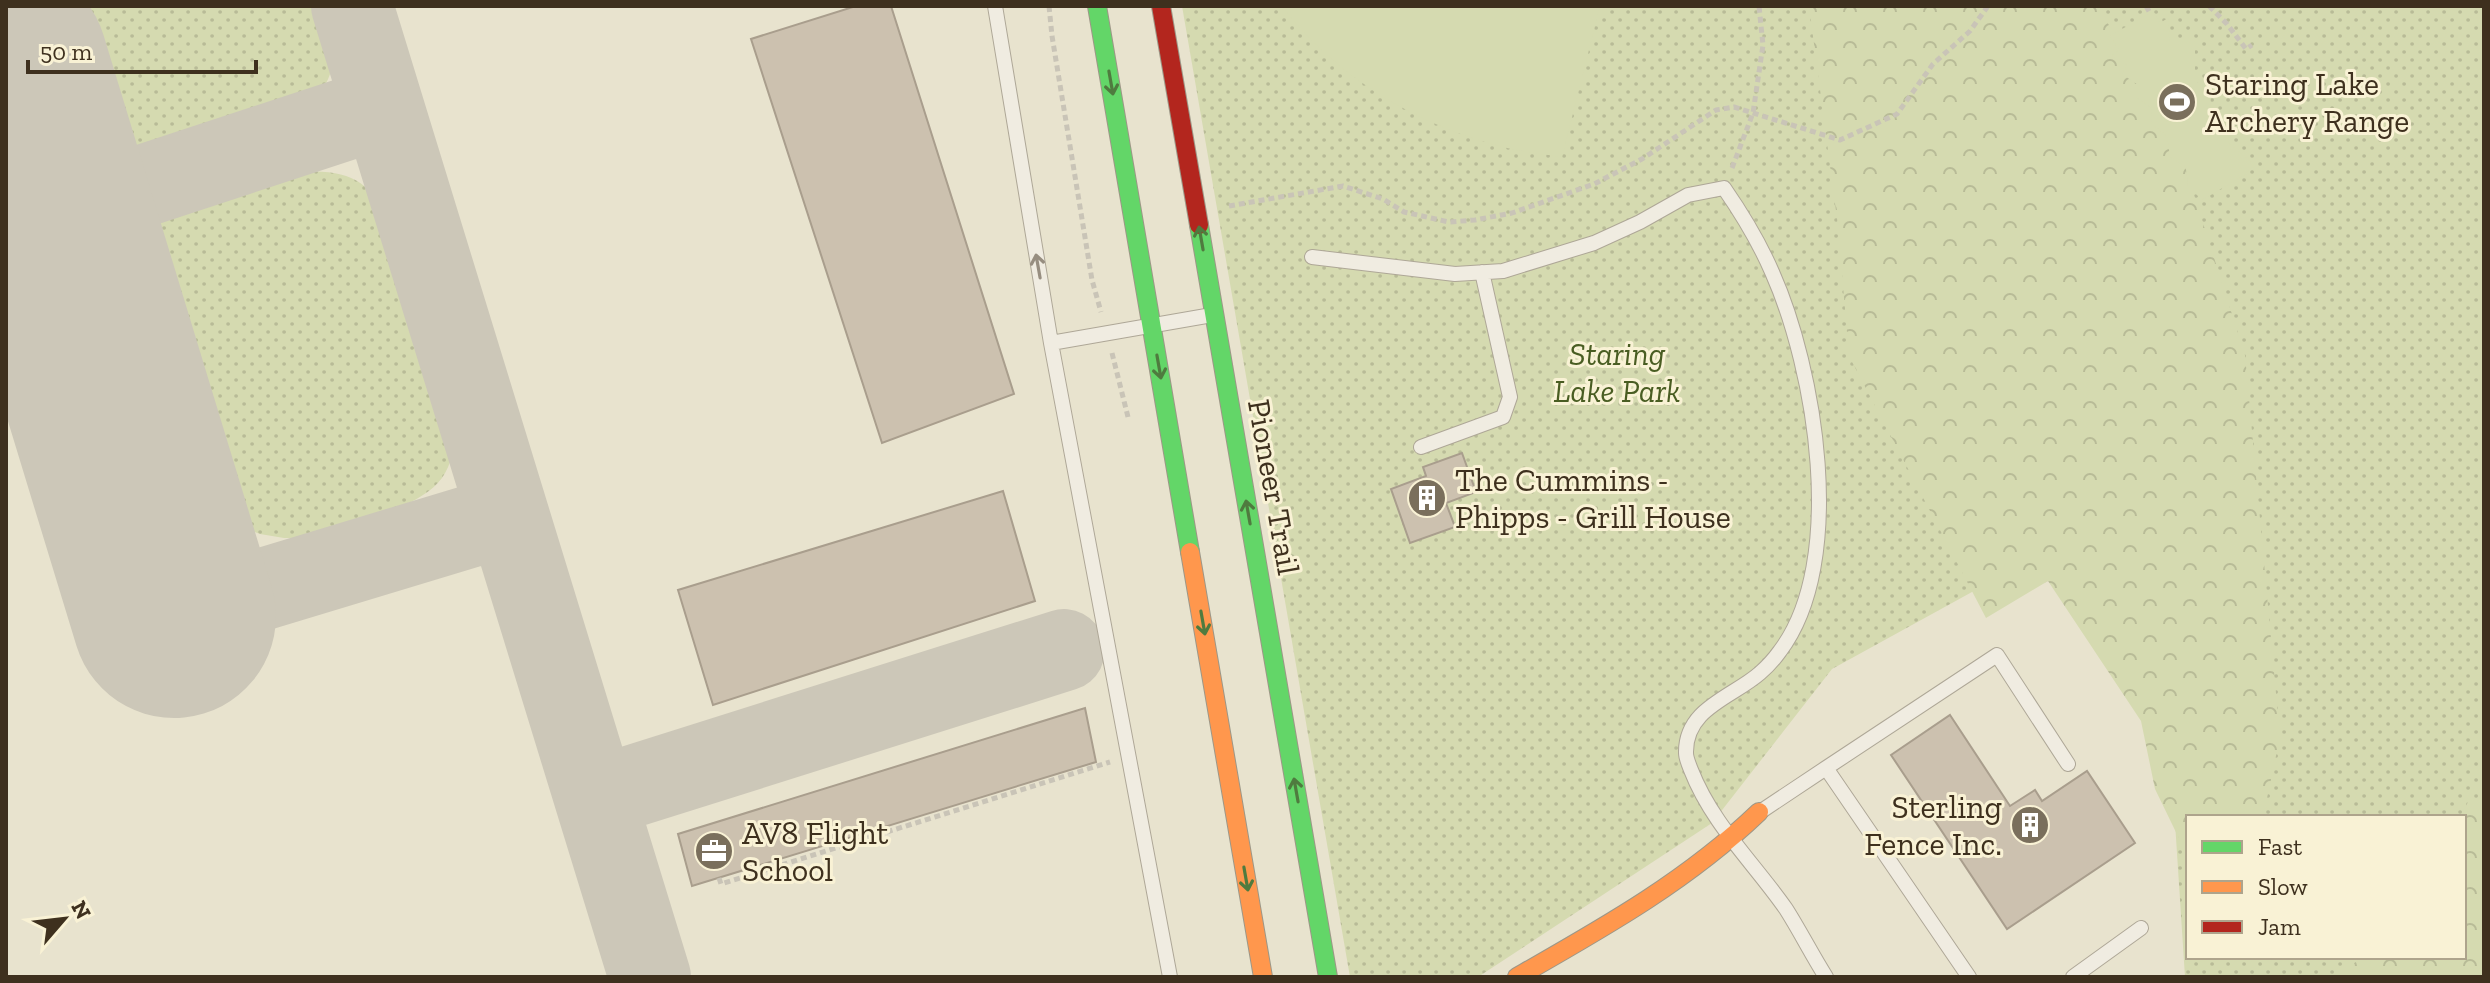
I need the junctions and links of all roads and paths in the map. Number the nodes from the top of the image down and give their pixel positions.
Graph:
1 (995, 6) edge
2 (1049, 6) edge
3 (1097, 6) edge
4 (1161, 6) edge
5 (1759, 6) edge
6 (1988, 6) edge
7 (2146, 6) edge
8 (2209, 6) edge
9 (2150, 13) dead end
10 (2252, 45) dead end
11 (1753, 113) junction
12 (1724, 188) junction
13 (1228, 206) dead end
14 (1312, 257) dead end
15 (1482, 272) junction
16 (1215, 315) junction
17 (1153, 327) junction
18 (1106, 333) junction
19 (1051, 343) junction
20 (1131, 429) dead end
21 (1421, 447) dead end
22 (1129, 757) junction
23 (2068, 764) dead end
24 (1826, 768) junction
25 (1759, 812) joint
26 (1731, 841) junction
27 (719, 878) dead end
28 (2141, 928) dead end
29 (1170, 977) edge
30 (1263, 977) edge
31 (1328, 977) edge
32 (1517, 977) edge
33 (1826, 977) edge
34 (1969, 977) edge
35 (2073, 977) edge

19 -> 1 lane
2 - 18 path
3 -> 17 main road
16 -> 4 main road, Pioneer Trail
5 - 11 path
6 - 11 path
7 - 9 path
8 - 10 path
11 - 12 path
11 - 13 path
12 - 15 lane
12 - 26 lane
14 - 15 lane
15 - 21 lane
16 - 17 lane
31 -> 16 main road, Pioneer Trail
17 - 18 lane
17 -> 30 main road
18 - 19 lane
18 - 20 path
19 - 22 lane
22 - 27 path
22 - 29 lane
23 - 24 lane
24 - 25 lane
24 - 34 lane
25 - 26 main road
26 - 32 main road
26 - 33 lane
28 - 35 lane

